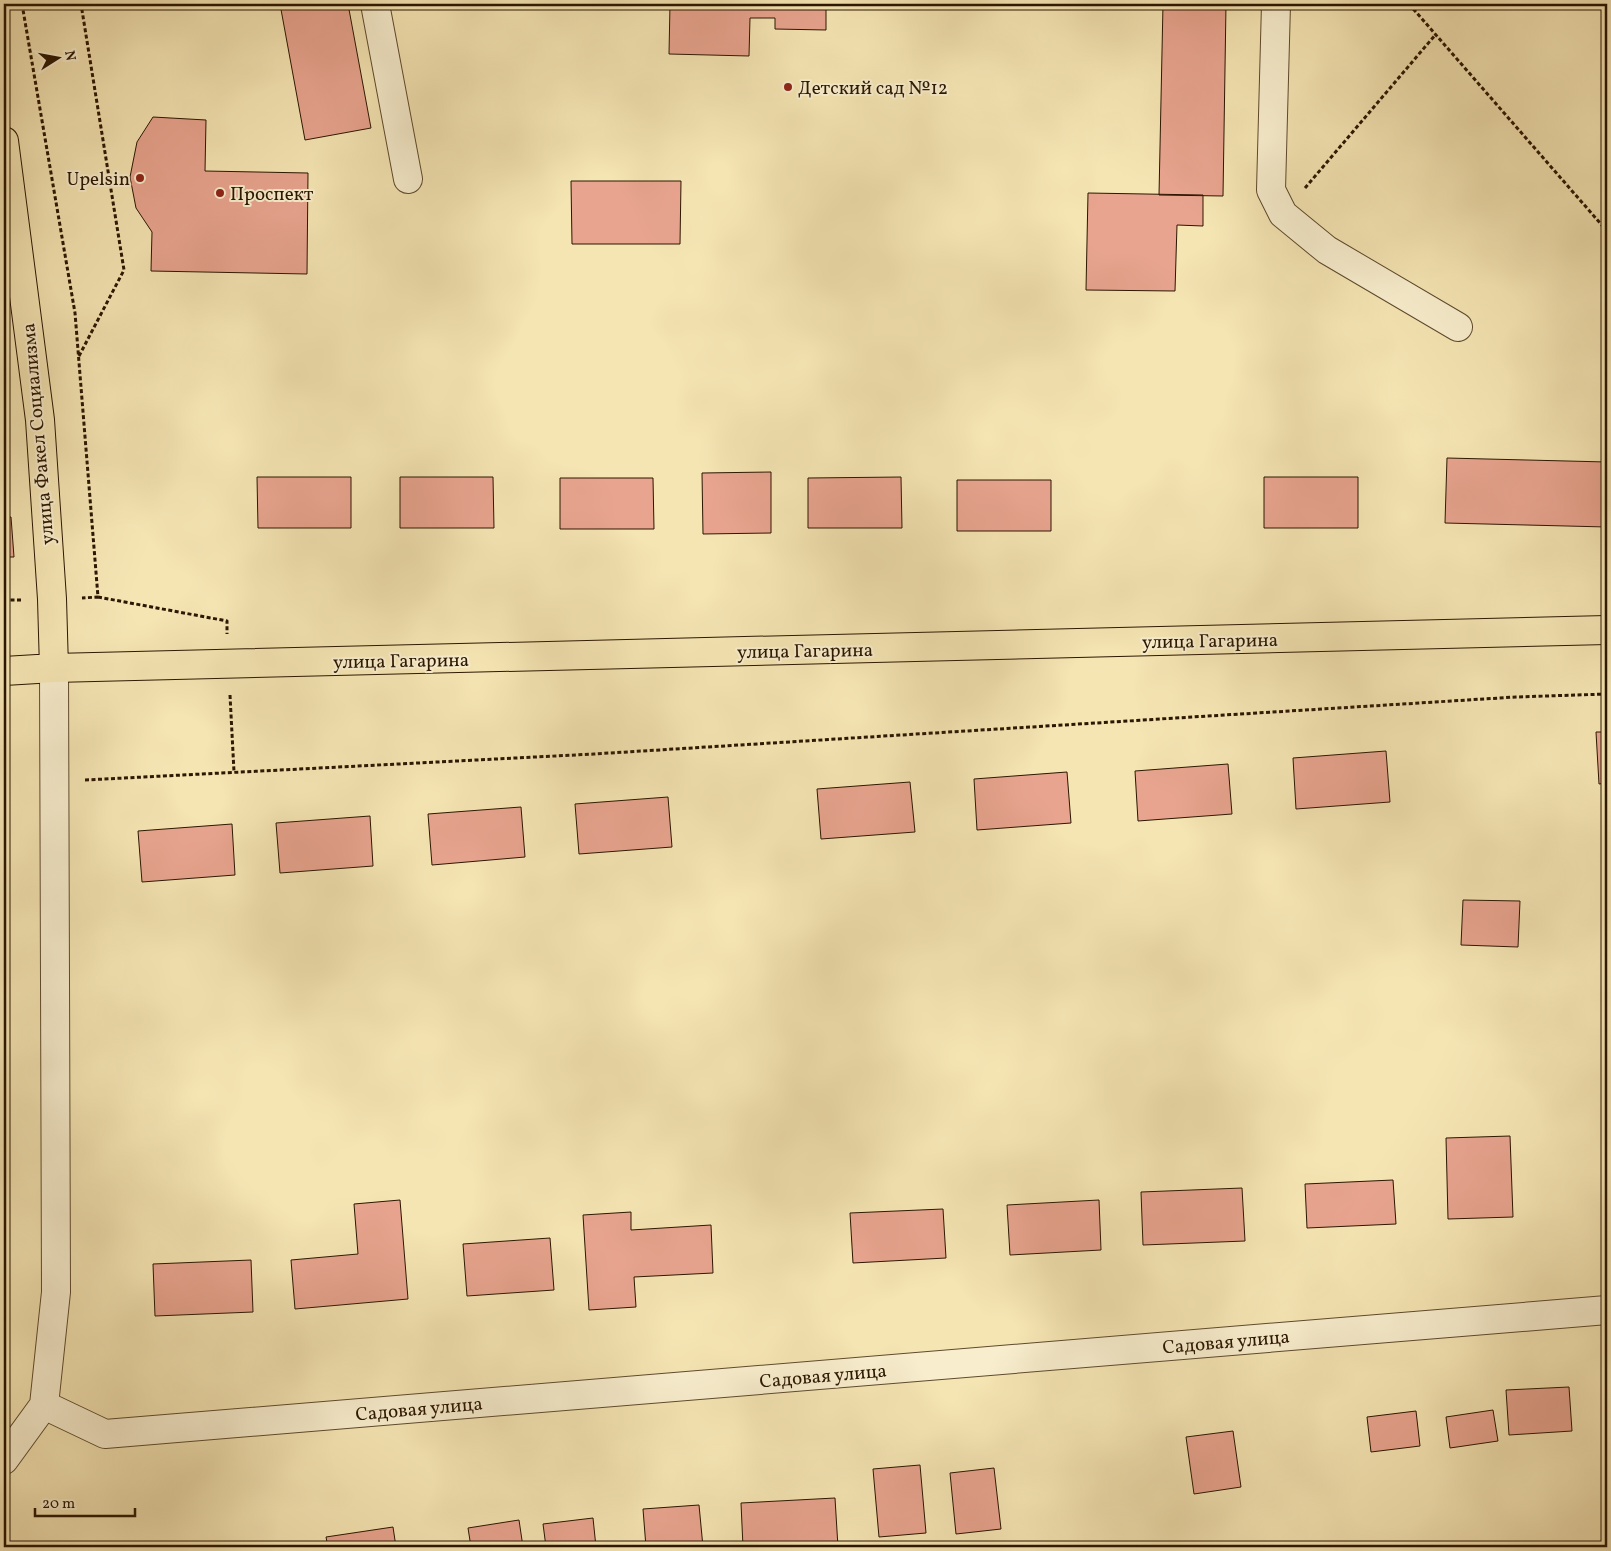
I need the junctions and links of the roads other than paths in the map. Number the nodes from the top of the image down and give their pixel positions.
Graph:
1 (375, 4) edge
2 (1276, 4) edge
3 (4, 141) edge
4 (408, 179) dead end
5 (1458, 327) dead end
6 (1607, 630) edge
7 (54, 668) junction
8 (4, 671) edge
9 (1607, 1310) edge
10 (44, 1405) junction
11 (4, 1460) edge

1 - 4 lane
2 - 5 lane
3 - 7 main road, улица Факел Социализма
6 - 7 main road, улица Гагарина
7 - 8 main road, улица Гагарина
7 - 10 lane
9 - 10 lane, Садовая улица
10 - 11 lane

